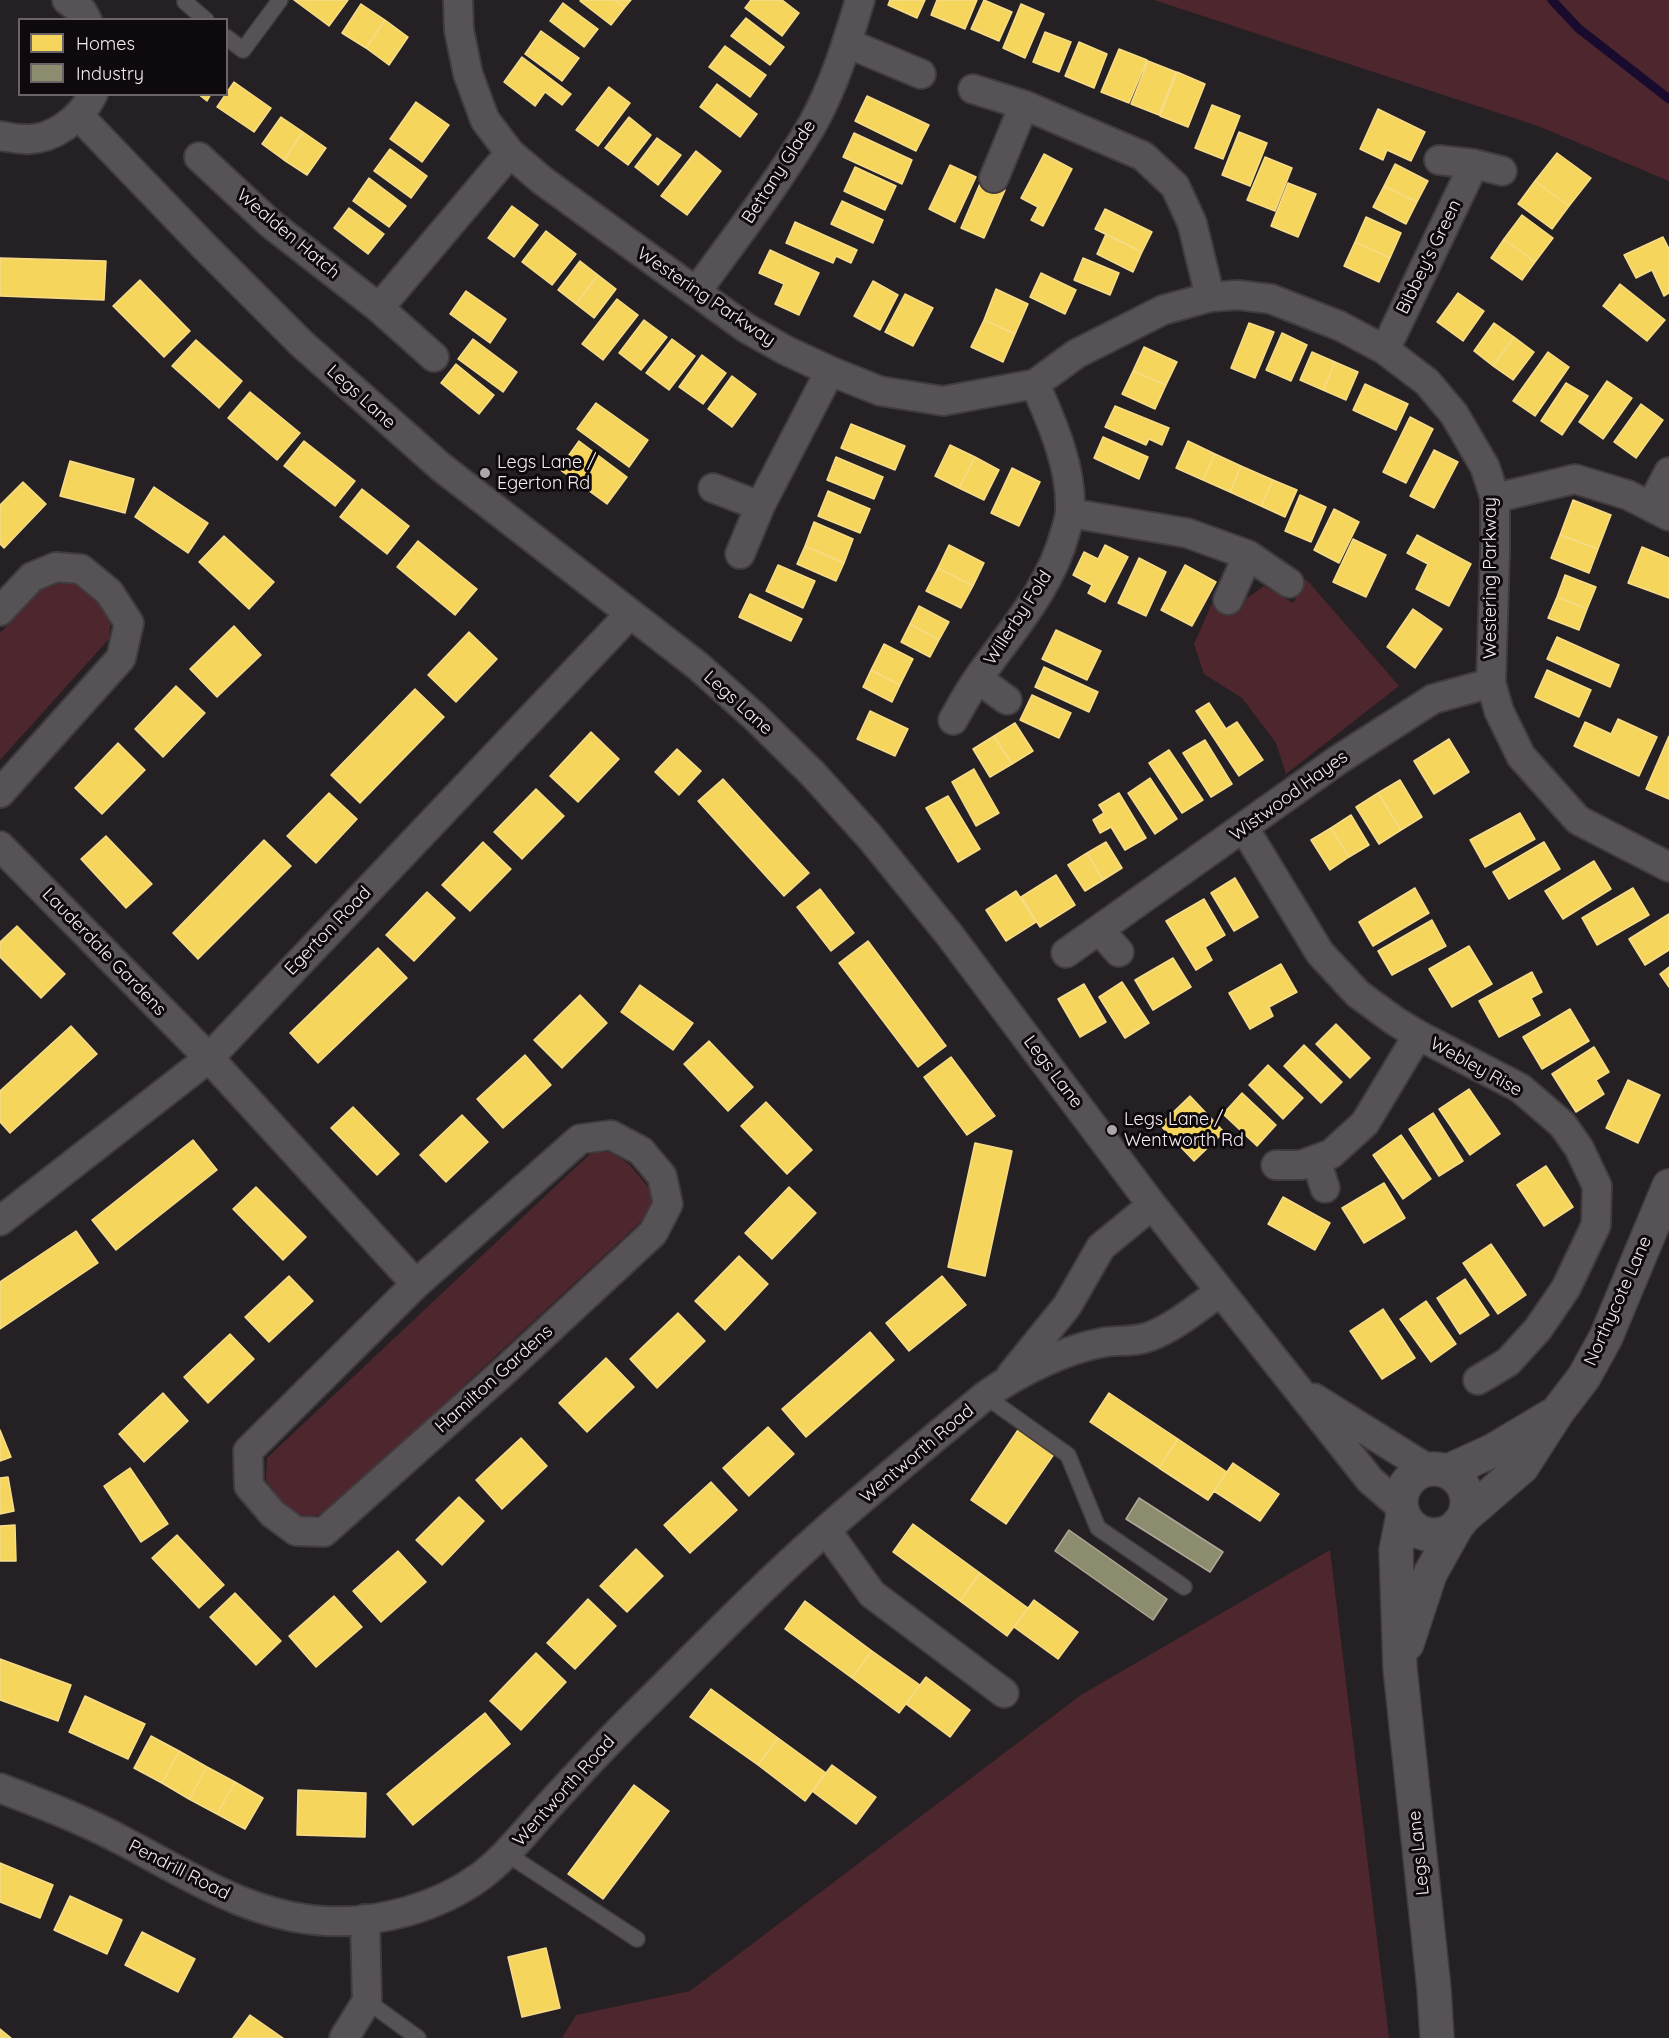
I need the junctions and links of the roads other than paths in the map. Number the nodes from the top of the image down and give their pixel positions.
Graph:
1 (280, 0) edge
2 (458, 0) edge
3 (860, 0) edge
4 (184, 2) dead end
5 (204, 18) edge
6 (228, 39) edge
7 (848, 42) junction
8 (921, 74) dead end
9 (973, 89) dead end
10 (86, 105) edge
11 (1024, 105) junction
12 (0, 136) edge
13 (510, 153) junction
14 (199, 158) dead end
15 (1439, 160) dead end
16 (1474, 164) junction
17 (1502, 171) dead end
18 (994, 178) dead end
19 (696, 292) junction
20 (1210, 297) junction
21 (379, 308) junction
22 (1385, 350) junction
23 (434, 357) dead end
24 (830, 371) junction
25 (1035, 384) junction
26 (1669, 472) edge
27 (713, 488) dead end
28 (1495, 498) junction
29 (760, 506) junction
30 (1660, 511) edge
31 (1070, 513) junction
32 (740, 554) dead end
33 (1248, 555) junction
34 (1289, 583) dead end
35 (1228, 600) dead end
36 (0, 611) edge
37 (630, 614) junction
38 (978, 679) junction
39 (1491, 683) junction
40 (1008, 700) dead end
41 (952, 720) dead end
42 (0, 793) edge
43 (1244, 828) junction
44 (0, 846) edge
45 (1669, 867) edge
46 (1099, 930) junction
47 (1119, 952) dead end
48 (1066, 953) dead end
49 (1418, 1035) junction
50 (209, 1058) junction
51 (1316, 1160) junction
52 (1276, 1165) dead end
53 (1669, 1186) edge
54 (1325, 1188) dead end
55 (1152, 1205) junction
56 (0, 1221) edge
57 (416, 1284) junction
58 (1220, 1292) junction
59 (1008, 1379) junction
60 (1478, 1380) dead end
61 (1297, 1388) junction
62 (985, 1396) junction
63 (1558, 1411) junction
64 (1438, 1470) junction
65 (1402, 1511) junction
66 (1460, 1521) junction
67 (826, 1530) junction
68 (1184, 1587) dead end
69 (1400, 1668) junction
70 (1004, 1693) dead end
71 (0, 1788) edge
72 (507, 1854) junction
73 (365, 1919) junction
74 (637, 1940) dead end
75 (367, 2001) junction
76 (344, 2038) edge
77 (418, 2038) edge
78 (1437, 2038) edge

1 - 6 lane
2 - 13 street, Westering Parkway
3 - 7 street, Bettany Glade
4 - 5 lane
7 - 8 street
7 - 19 street, Bettany Glade
9 - 11 street
10 - 12 street
10 - 37 street, Legs Lane
11 - 18 street
11 - 20 street
13 - 19 street, Westering Parkway
13 - 21 street
14 - 21 street, Wealden Hatch
15 - 16 street
16 - 17 street
16 - 22 street, Bibbey's Green
19 - 24 street, Westering Parkway
20 - 22 street, Westering Parkway
20 - 25 street, Westering Parkway
21 - 23 street, Wealden Hatch
22 - 28 street, Westering Parkway
24 - 25 street, Westering Parkway
24 - 29 street
25 - 31 street, Willerby Fold
26 - 30 street
27 - 29 street
28 - 30 street
28 - 39 street, Westering Parkway
29 - 32 street
31 - 33 street
31 - 38 street, Willerby Fold
33 - 34 street
33 - 35 street
36 - 42 street
37 - 50 street, Egerton Road
37 - 55 street, Legs Lane
38 - 40 street, Willerby Fold
38 - 41 street, Willerby Fold
39 - 43 street, Wistwood Hayes
39 - 45 street, Westering Parkway
43 - 46 street, Wistwood Hayes
43 - 49 street, Webley Rise
44 - 50 street, Lauderdale Gardens
46 - 47 street
46 - 48 street, Wistwood Hayes
49 - 51 street
49 - 60 street, Webley Rise
50 - 56 street, Egerton Road
50 - 57 street
51 - 52 street
51 - 54 street
53 - 63 street, Northycote Lane
55 - 58 street, Legs Lane
55 - 59 street, Wentworth Road
57 - 57 street, Hamilton Gardens
58 - 59 street, Wentworth Road
58 - 61 street, Legs Lane
59 - 62 street, Wentworth Road
61 - 64 street, Legs Lane
61 - 65 street, Legs Lane
62 - 67 street, Wentworth Road
62 - 68 lane
63 - 64 street, Northycote Lane
63 - 66 street, Northycote Lane
64 - 65 street
64 - 66 street
65 - 66 street
65 - 69 street, Legs Lane
66 - 69 street, Legs Lane
67 - 70 street
67 - 72 street, Wentworth Road
69 - 78 street, Legs Lane
71 - 73 street, Pendrill Road
72 - 73 street, Wentworth Road
72 - 74 lane
73 - 75 street
75 - 76 street
75 - 77 lane

